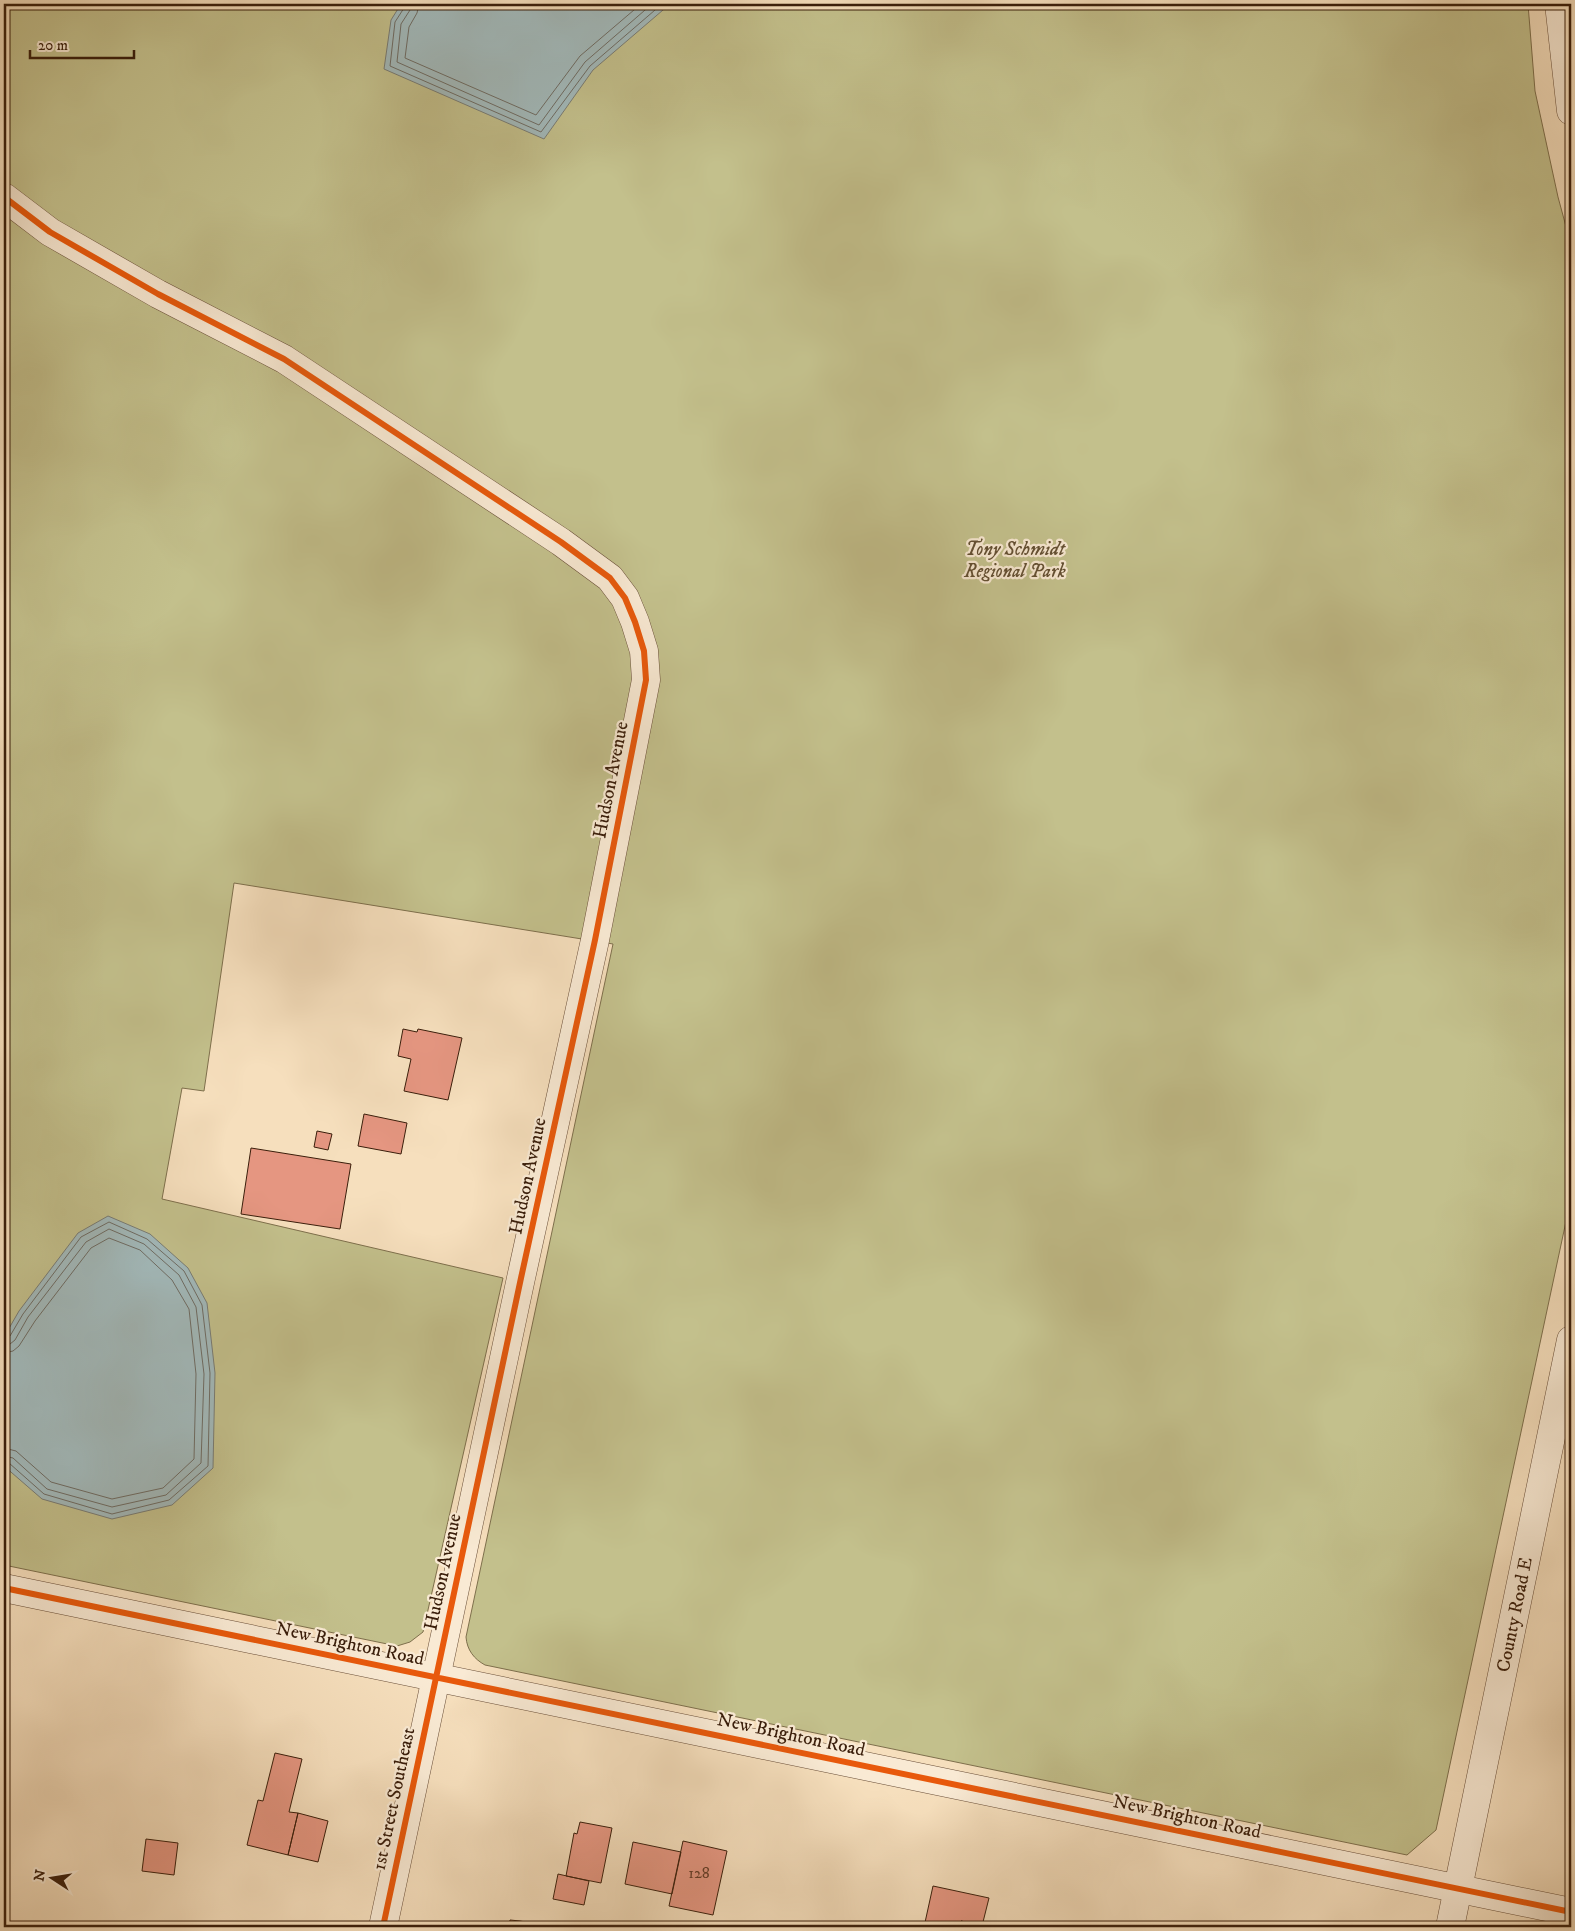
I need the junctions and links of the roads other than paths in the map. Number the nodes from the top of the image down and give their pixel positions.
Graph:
1 (1559, 4) edge
2 (1571, 111) edge
3 (4, 197) edge
4 (1571, 1340) edge
5 (4, 1588) edge
6 (436, 1677) junction
7 (1458, 1889) junction
8 (1571, 1912) edge
9 (383, 1927) edge
10 (1450, 1927) edge

1 - 2 street
3 - 6 street, Hudson Avenue
4 - 7 street, County Road E
5 - 6 street, New Brighton Road
6 - 7 street, New Brighton Road
6 - 9 street, 1st Street Southeast
7 - 8 street, New Brighton Road
7 - 10 street, County Road E

